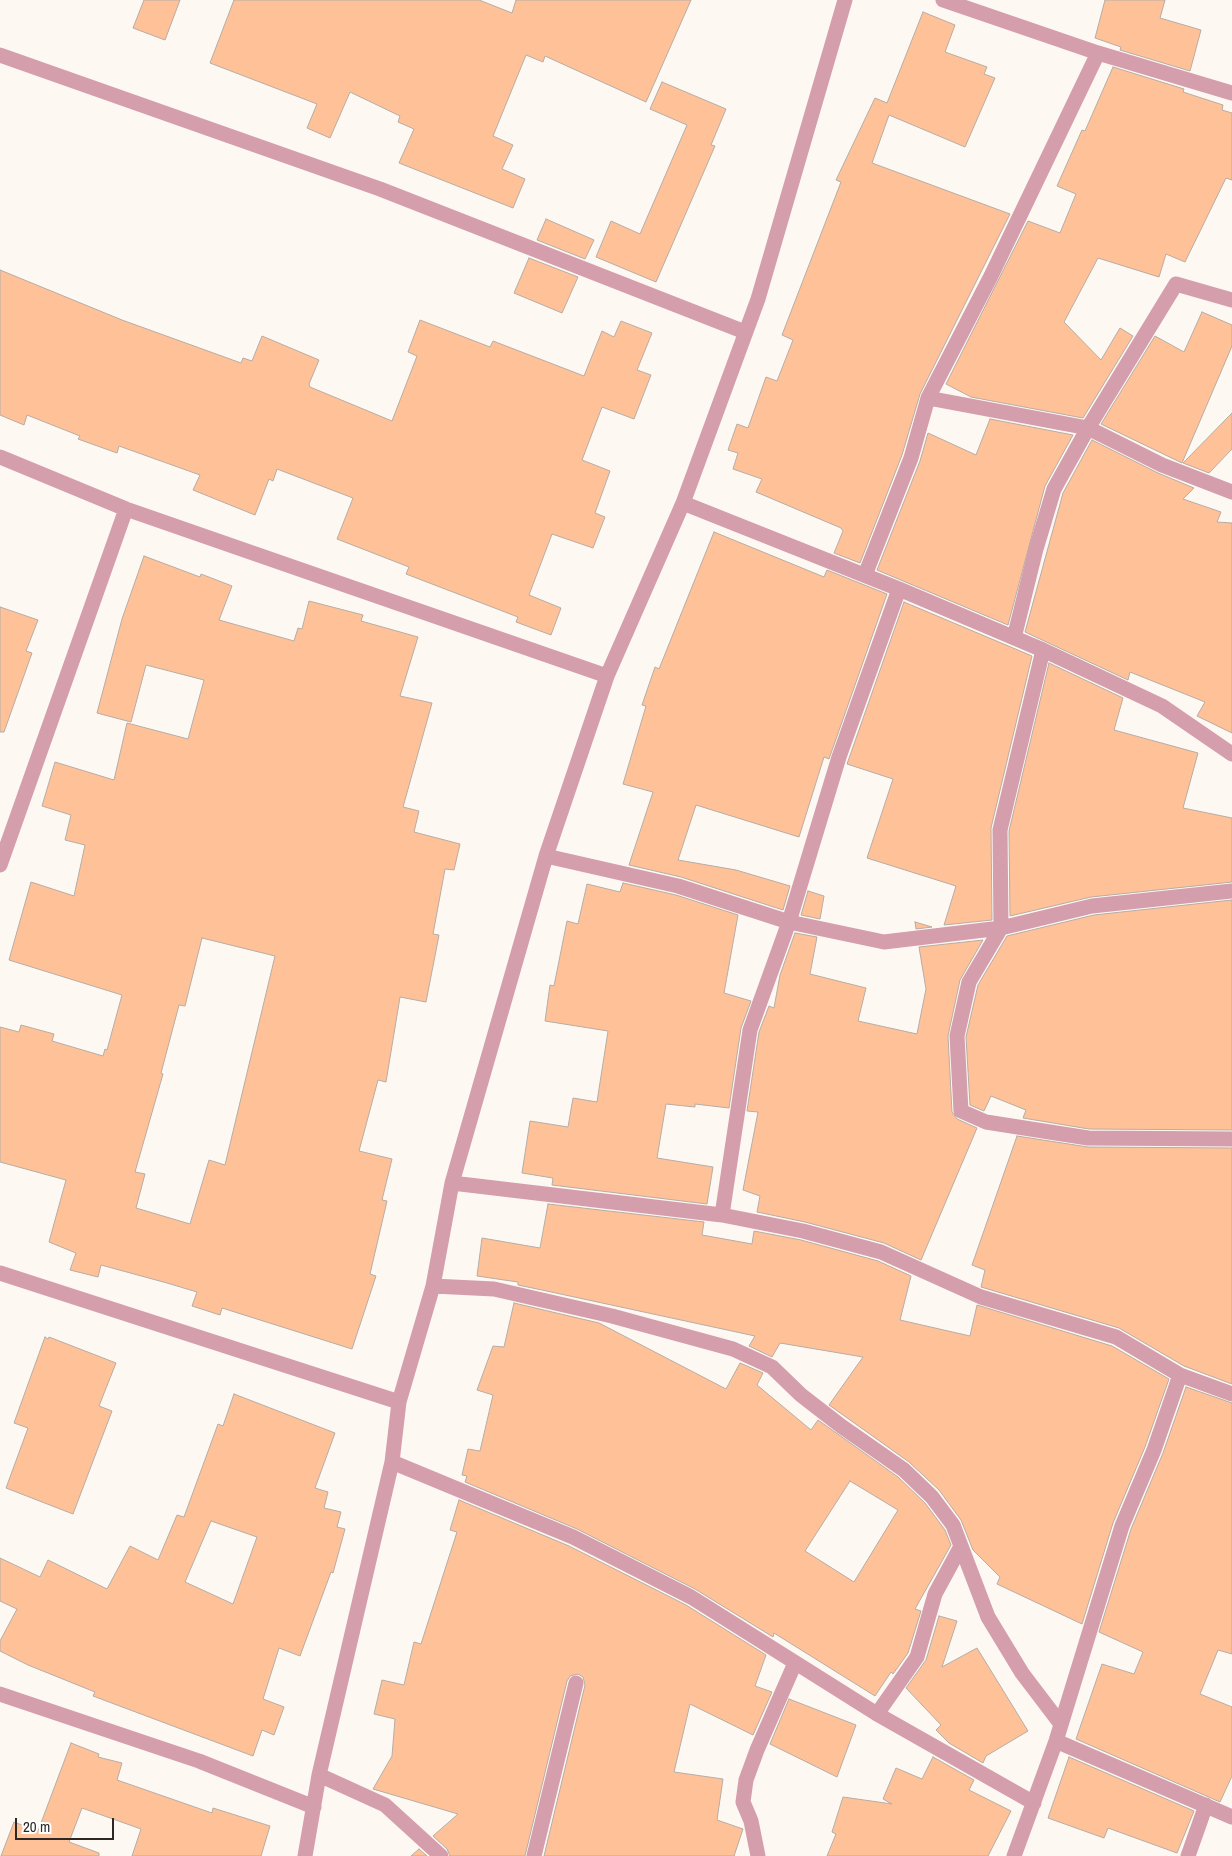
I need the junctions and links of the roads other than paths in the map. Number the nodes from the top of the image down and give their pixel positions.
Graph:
1 (845, 0) edge
2 (943, 0) edge
3 (1098, 53) junction
4 (0, 55) edge
5 (1232, 93) edge
6 (1232, 300) edge
7 (745, 332) junction
8 (928, 398) junction
9 (1088, 428) junction
10 (0, 458) edge
11 (1232, 492) edge
12 (683, 503) junction
13 (126, 509) junction
14 (865, 575) junction
15 (899, 589) junction
16 (1014, 638) junction
17 (1043, 650) junction
18 (607, 676) junction
19 (1232, 754) edge
20 (546, 856) junction
21 (0, 865) edge
22 (1232, 891) edge
23 (789, 922) junction
24 (1001, 928) junction
25 (1232, 1140) edge
26 (452, 1183) junction
27 (722, 1215) junction
28 (0, 1272) edge
29 (433, 1286) junction
30 (1180, 1375) junction
31 (1232, 1394) edge
32 (399, 1402) junction
33 (392, 1462) junction
34 (960, 1548) junction
35 (795, 1663) junction
36 (576, 1683) dead end
37 (0, 1694) edge
38 (877, 1714) junction
39 (1060, 1723) junction
40 (1056, 1741) junction
41 (319, 1776) junction
42 (1034, 1803) junction
43 (1206, 1805) junction
44 (314, 1807) junction
45 (1231, 1812) edge
46 (306, 1856) edge
47 (441, 1856) edge
48 (534, 1856) edge
49 (758, 1856) edge
50 (1014, 1856) edge
51 (1188, 1856) edge

1 - 7 street
2 - 3 street
3 - 5 street
3 - 8 street
4 - 7 street
6 - 9 street
7 - 12 street
8 - 9 street
8 - 14 street
9 - 11 street
9 - 16 street
10 - 13 street
12 - 14 street
12 - 18 street
13 - 18 street
13 - 21 street
14 - 15 street
15 - 16 street
15 - 23 street
16 - 17 street
17 - 19 street
17 - 24 street
18 - 20 street
20 - 23 street
20 - 26 street
22 - 24 street
23 - 24 street
23 - 27 street
24 - 25 street
26 - 27 street
26 - 29 street
27 - 30 street
28 - 32 street
29 - 32 street
29 - 34 street
30 - 31 street
30 - 39 street
32 - 33 street
33 - 35 street
33 - 41 street
34 - 38 street
34 - 39 street
35 - 38 street
35 - 49 street
36 - 48 street
37 - 44 street
38 - 42 street
39 - 40 street
40 - 42 street
40 - 43 street
41 - 44 street
41 - 47 street
42 - 50 street
43 - 45 street
43 - 51 street
44 - 46 street

